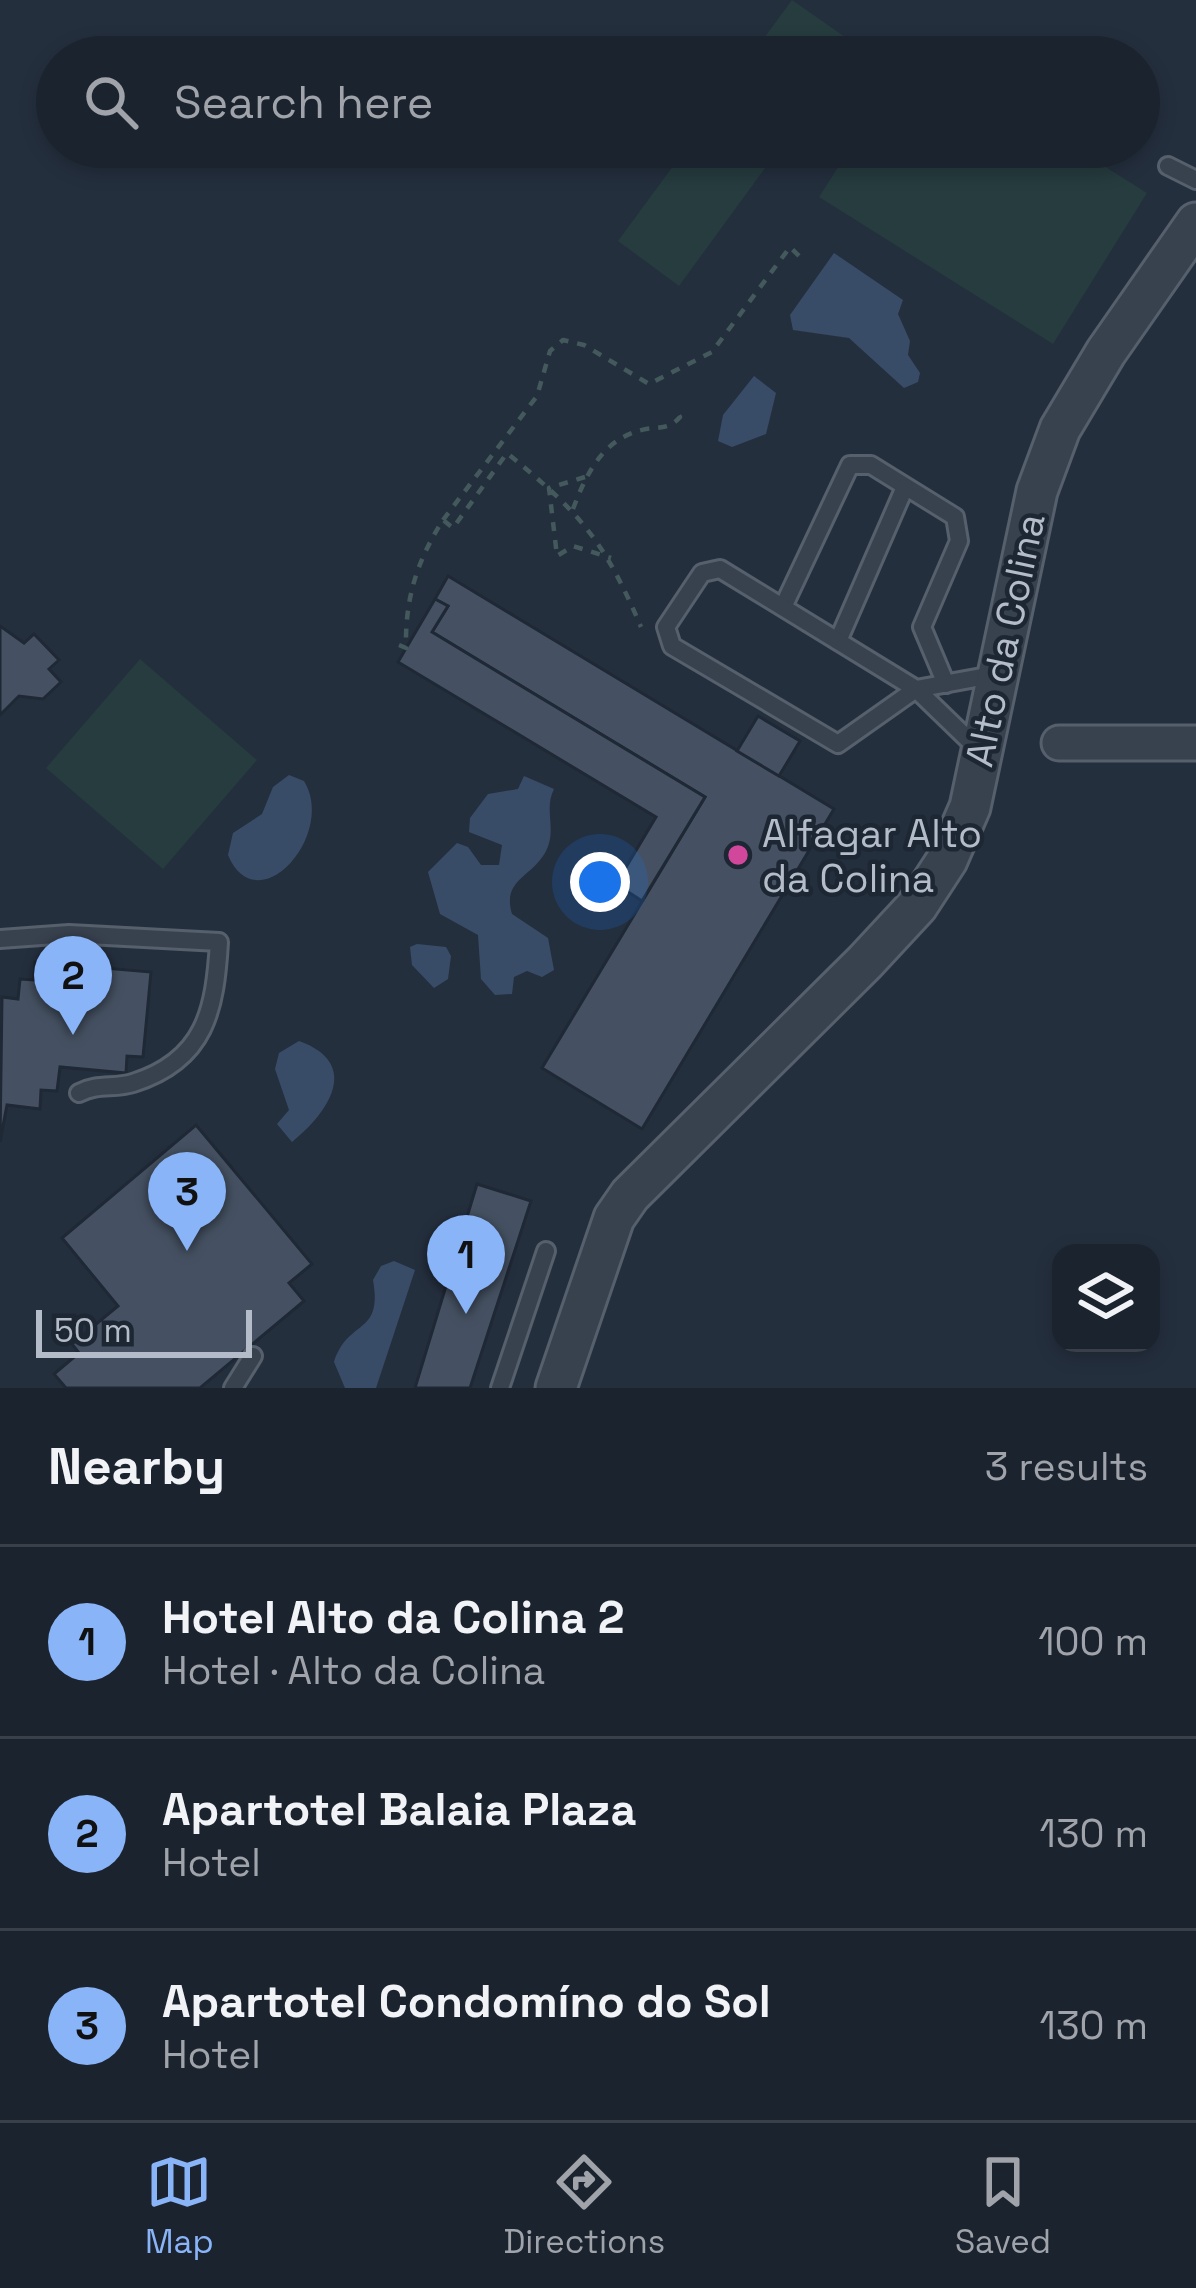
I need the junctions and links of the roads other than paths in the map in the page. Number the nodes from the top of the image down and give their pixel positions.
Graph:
1 (1168, 166) dead end
2 (1196, 180) edge
3 (1196, 223) edge
4 (905, 487) junction
5 (783, 607) junction
6 (838, 641) junction
7 (998, 674) junction
8 (946, 684) junction
9 (916, 689) junction
10 (1059, 743) dead end
11 (1196, 743) edge
12 (980, 751) junction
13 (0, 939) edge
14 (79, 1093) dead end
15 (546, 1251) dead end
16 (253, 1356) dead end
17 (233, 1388) edge
18 (500, 1388) edge
19 (556, 1388) edge

1 - 2 lane
3 - 7 street, Alto da Colina
4 - 5 lane
4 - 6 lane
4 - 8 lane
5 - 6 lane
5 - 9 lane
6 - 9 lane
7 - 8 lane
7 - 12 street, Alto da Colina
8 - 9 lane
9 - 12 lane
10 - 11 street
12 - 19 street, Alto da Colina
13 - 14 lane
15 - 18 lane
16 - 17 lane

